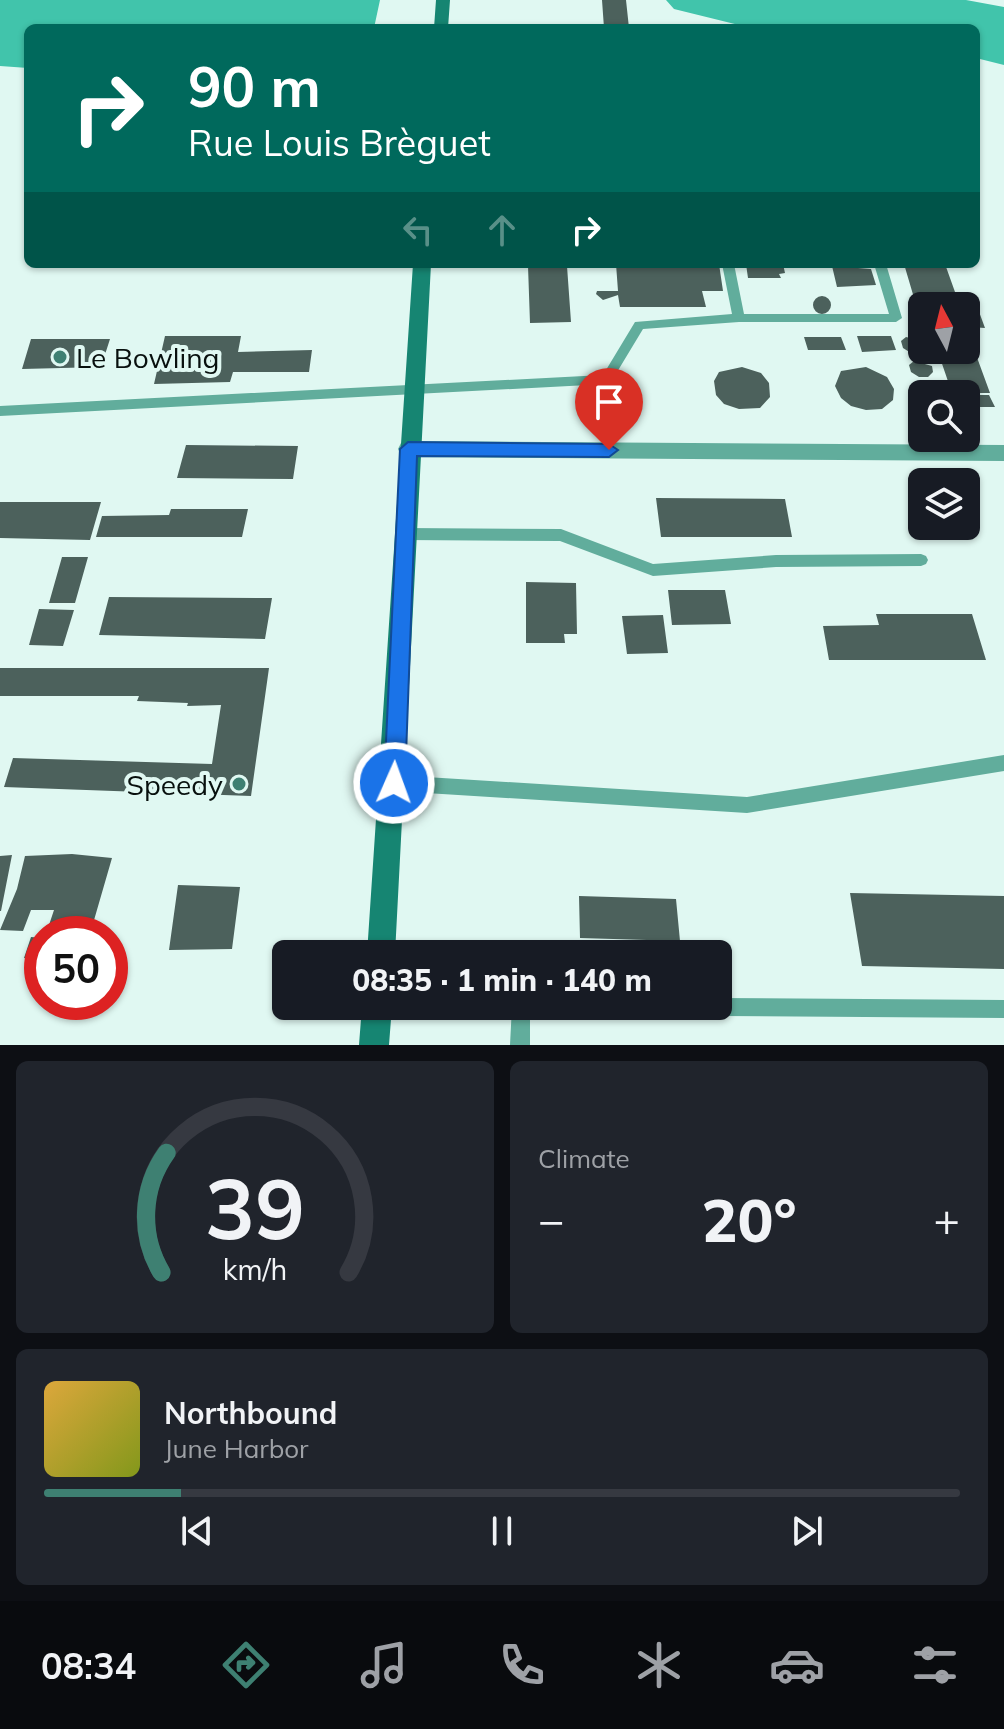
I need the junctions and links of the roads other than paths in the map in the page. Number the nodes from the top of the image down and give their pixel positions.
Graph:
1 (443, 0) edge
2 (441, 24) edge
3 (422, 268) edge
4 (729, 268) edge
5 (881, 268) edge
6 (739, 318) junction
7 (412, 389) junction
8 (0, 411) edge
9 (408, 449) junction
10 (1004, 453) edge
11 (405, 534) junction
12 (921, 560) dead end
13 (1004, 763) edge
14 (394, 783) junction
15 (382, 940) edge
16 (732, 1007) edge
17 (1004, 1009) edge
18 (376, 1020) edge
19 (521, 1020) edge
20 (374, 1045) edge
21 (520, 1045) edge

1 - 2 main road
3 - 7 main road
4 - 6 lane
5 - 6 lane
6 - 7 lane
7 - 8 lane
7 - 9 main road
9 - 10 street
9 - 11 main road
11 - 12 lane
11 - 14 main road
13 - 14 lane
14 - 15 main road
16 - 17 lane
18 - 20 main road
19 - 21 lane

